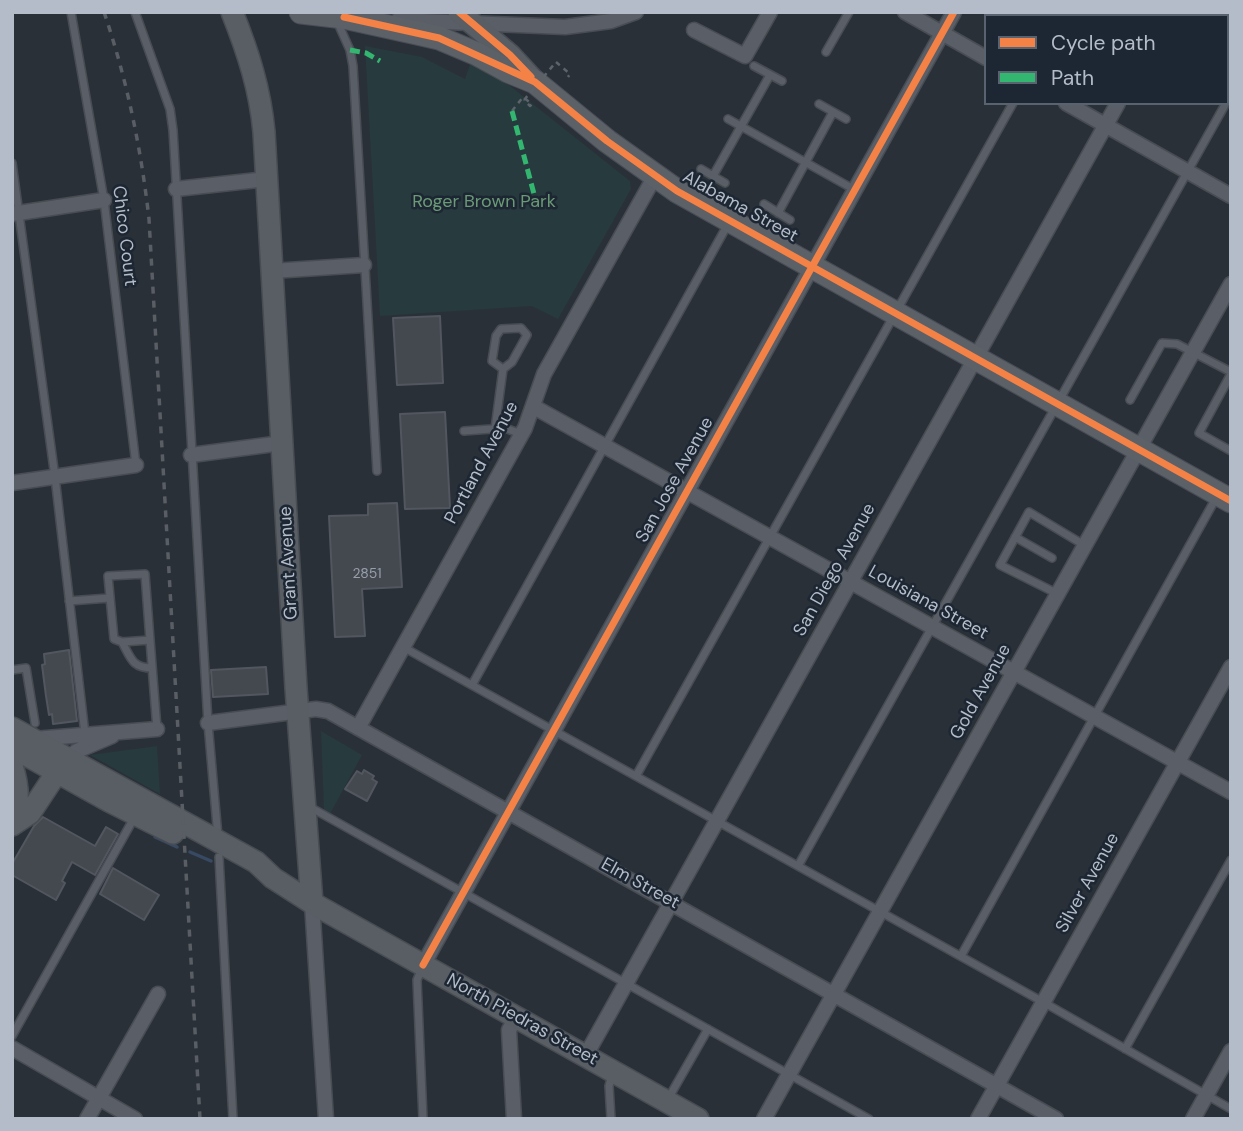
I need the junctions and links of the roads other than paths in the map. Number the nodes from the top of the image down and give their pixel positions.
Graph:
1 (71, 12) edge
2 (135, 12) edge
3 (232, 12) edge
4 (301, 12) edge
5 (636, 12) edge
6 (770, 12) edge
7 (849, 12) edge
8 (905, 12) edge
9 (954, 12) edge
10 (343, 14) edge
11 (466, 18) edge
12 (694, 30) dead end
13 (942, 34) junction
14 (826, 52) dead end
15 (984, 57) edge
16 (754, 66) dead end
17 (770, 75) junction
18 (782, 82) dead end
19 (530, 91) junction
20 (819, 104) dead end
21 (1012, 105) edge
22 (1070, 105) edge
23 (1117, 105) edge
24 (1224, 105) edge
25 (833, 112) junction
26 (728, 119) dead end
27 (846, 119) dead end
28 (1105, 125) junction
29 (741, 126) junction
30 (805, 162) junction
31 (12, 163) edge
32 (701, 169) dead end
33 (1187, 171) junction
34 (655, 176) junction
35 (713, 176) junction
36 (267, 179) junction
37 (725, 183) dead end
38 (176, 190) junction
39 (855, 190) junction
40 (1231, 195) edge
41 (104, 200) junction
42 (764, 204) dead end
43 (16, 213) edge
44 (778, 213) junction
45 (790, 220) dead end
46 (730, 221) junction
47 (365, 265) junction
48 (813, 266) junction
49 (272, 271) junction
50 (1231, 284) edge
51 (895, 313) junction
52 (1193, 351) junction
53 (976, 358) junction
54 (503, 369) junction
55 (1230, 376) edge
56 (1130, 400) dead end
57 (1057, 404) junction
58 (534, 407) junction
59 (495, 429) junction
60 (464, 431) dead end
61 (522, 434) junction
62 (282, 443) junction
63 (605, 446) junction
64 (1139, 449) junction
65 (1231, 451) edge
66 (191, 455) junction
67 (136, 465) joint
68 (377, 471) dead end
69 (54, 477) junction
70 (12, 483) edge
71 (686, 491) junction
72 (1225, 497) edge
73 (769, 537) junction
74 (1015, 537) junction
75 (1085, 545) junction
76 (1052, 558) dead end
77 (850, 582) junction
78 (1058, 593) junction
79 (110, 598) junction
80 (69, 601) junction
81 (932, 627) junction
82 (150, 640) junction
83 (122, 642) junction
84 (403, 647) junction
85 (1231, 667) edge
86 (152, 668) junction
87 (12, 670) edge
88 (1014, 672) junction
89 (472, 685) junction
90 (298, 712) junction
91 (1095, 717) junction
92 (208, 723) junction
93 (12, 728) edge
94 (358, 728) junction
95 (157, 729) joint
96 (554, 730) junction
97 (34, 731) junction
98 (85, 734) junction
99 (120, 734) junction
100 (12, 747) edge
101 (1177, 762) junction
102 (12, 766) edge
103 (61, 766) junction
104 (636, 776) junction
105 (1231, 792) edge
106 (305, 804) junction
107 (508, 811) junction
108 (136, 815) junction
109 (717, 820) junction
110 (12, 825) edge
111 (219, 849) junction
112 (1231, 860) edge
113 (798, 866) junction
114 (463, 892) junction
115 (671, 902) junction
116 (313, 903) junction
117 (880, 912) junction
118 (961, 957) junction
119 (424, 965) junction
120 (625, 983) junction
121 (834, 993) junction
122 (158, 994) dead end
123 (1044, 1002) junction
124 (516, 1016) junction
125 (708, 1029) junction
126 (12, 1037) edge
127 (12, 1048) edge
128 (1125, 1049) junction
129 (1231, 1051) edge
130 (586, 1055) junction
131 (613, 1071) junction
132 (789, 1074) junction
133 (998, 1085) junction
134 (1206, 1095) junction
135 (98, 1098) junction
136 (667, 1101) junction
137 (1231, 1109) edge
138 (87, 1119) edge
139 (135, 1119) edge
140 (233, 1119) edge
141 (326, 1119) edge
142 (423, 1119) edge
143 (514, 1119) edge
144 (611, 1119) edge
145 (698, 1119) edge
146 (764, 1119) edge
147 (869, 1119) edge
148 (978, 1119) edge
149 (1056, 1119) edge
150 (1193, 1119) edge

1 - 41 lane, Chico Court
2 - 38 lane
3 - 36 main road, Grant Avenue
4 - 10 main road, Alabama Street
5 - 11 street, Alabama Street
6 - 12 street
7 - 14 lane
8 - 13 street
9 - 13 street, San Jose Avenue
10 - 11 street, Alabama Street
10 - 19 main road, Alabama Street
10 - 47 lane
11 - 19 main road
13 - 15 street
13 - 39 street, San Jose Avenue
16 - 17 lane
17 - 18 lane
17 - 29 lane
19 - 34 main road, Alabama Street
20 - 25 lane
21 - 51 lane
22 - 28 street
23 - 28 street, San Diego Avenue
24 - 33 lane
25 - 27 lane
25 - 30 lane
26 - 29 lane
28 - 33 street
28 - 53 street, San Diego Avenue
29 - 30 lane
29 - 35 lane
30 - 39 lane
30 - 44 lane
31 - 43 lane
32 - 35 lane
33 - 40 street
33 - 57 lane
34 - 46 main road, Alabama Street
34 - 58 street, Portland Avenue
35 - 37 lane
36 - 38 street
36 - 49 main road, Grant Avenue
38 - 66 lane
39 - 48 street, San Jose Avenue
41 - 43 street
41 - 67 lane, Chico Court
42 - 44 lane
43 - 69 lane
44 - 45 lane
46 - 48 main road, Alabama Street
46 - 63 lane
47 - 49 street
47 - 68 lane
48 - 51 main road, Alabama Street
48 - 71 street, San Jose Avenue
49 - 62 main road, Grant Avenue
50 - 52 street, Gold Avenue
51 - 53 main road, Alabama Street
51 - 73 lane
52 - 55 lane
52 - 56 lane
52 - 64 street, Gold Avenue
53 - 57 main road, Alabama Street
53 - 77 street, San Diego Avenue
54 - 54 lane
54 - 59 lane
55 - 65 lane
57 - 64 main road, Alabama Street
57 - 81 lane
58 - 61 street, Portland Avenue
58 - 63 street, Louisiana Street
59 - 60 lane
59 - 61 lane
61 - 84 street, Portland Avenue
62 - 66 street
62 - 90 main road, Grant Avenue
63 - 71 street, Louisiana Street
63 - 89 lane
64 - 72 main road, Alabama Street
64 - 75 street, Gold Avenue
66 - 92 lane
67 - 69 street
69 - 70 street
69 - 80 lane
71 - 73 street, Louisiana Street
71 - 96 street, San Jose Avenue
72 - 91 lane
73 - 77 street, Louisiana Street
73 - 104 lane
74 - 75 lane
74 - 76 lane
74 - 78 lane
75 - 78 street, Gold Avenue
77 - 81 street, Louisiana Street
77 - 109 street, San Diego Avenue
78 - 88 street, Gold Avenue
79 - 80 lane
79 - 82 lane
79 - 83 lane
80 - 98 lane
81 - 88 street, Louisiana Street
81 - 113 lane
82 - 83 lane
82 - 86 lane
83 - 86 lane
84 - 89 lane
84 - 94 street, Portland Avenue
85 - 101 street, Silver Avenue
86 - 95 lane
87 - 97 lane
88 - 91 street, Louisiana Street
88 - 117 street, Gold Avenue
89 - 96 lane
90 - 92 street, Elm Street
90 - 94 street, Elm Street
90 - 106 main road, Grant Avenue
91 - 101 street, Louisiana Street
91 - 118 lane
92 - 111 lane
93 - 97 main road, North Piedras Street
94 - 107 street, Elm Street
95 - 99 street
96 - 104 lane
96 - 107 street, San Jose Avenue
97 - 98 street
97 - 103 main road, North Piedras Street
98 - 99 street
99 - 103 street
100 - 103 main road, North Piedras Street
101 - 105 street, Louisiana Street
101 - 123 street, Silver Avenue
102 - 110 main road
103 - 108 main road, North Piedras Street
103 - 110 main road
103 - 111 main road, North Piedras Street
104 - 109 lane
106 - 114 lane
106 - 116 main road, Grant Avenue
107 - 114 street, San Jose Avenue
107 - 115 street, Elm Street
108 - 111 main road, North Piedras Street
108 - 126 lane
109 - 113 lane
109 - 115 street, San Diego Avenue
111 - 116 main road, North Piedras Street
111 - 140 lane
112 - 128 lane
113 - 117 lane
114 - 119 street, San Jose Avenue
114 - 120 lane
115 - 120 street, San Diego Avenue
115 - 121 street, Elm Street
116 - 119 main road, North Piedras Street
116 - 141 street, Grant Avenue
117 - 118 lane
117 - 121 street, Gold Avenue
118 - 123 lane
119 - 124 main road, North Piedras Street
119 - 142 lane
120 - 125 lane
120 - 130 street, San Diego Avenue
121 - 132 street, Gold Avenue
121 - 133 street, Elm Street
122 - 135 street
123 - 128 lane
123 - 133 street, Silver Avenue
124 - 130 main road, North Piedras Street
124 - 143 street
125 - 132 lane
125 - 136 lane
127 - 135 street
128 - 134 lane
129 - 134 street
130 - 131 main road, North Piedras Street
131 - 136 main road, North Piedras Street
131 - 144 lane
132 - 146 street, Gold Avenue
132 - 147 lane
133 - 148 street, Silver Avenue
133 - 149 street, Elm Street
134 - 137 lane
134 - 150 street
135 - 138 street
135 - 139 street
136 - 145 main road, North Piedras Street

